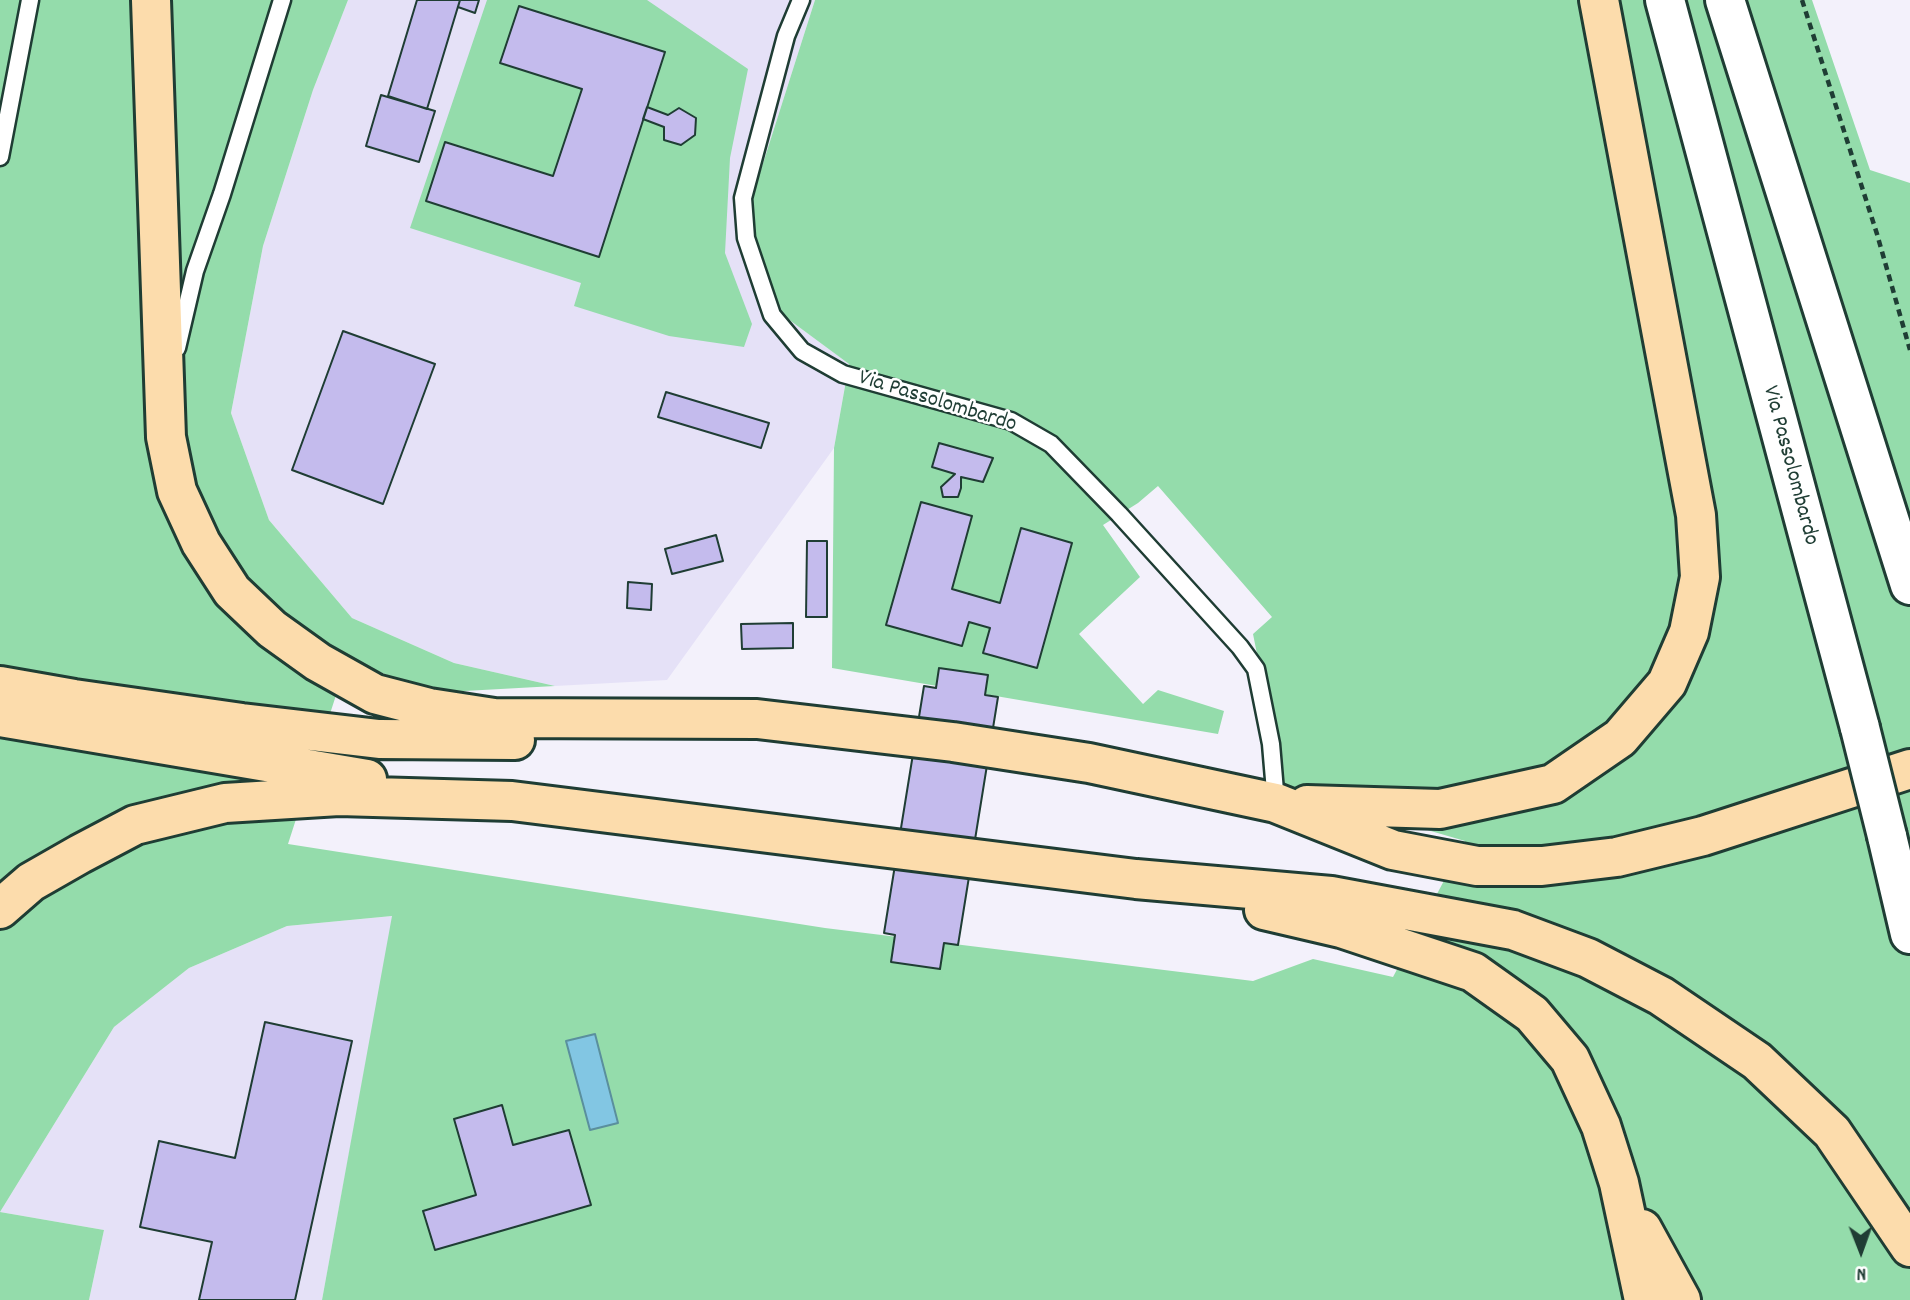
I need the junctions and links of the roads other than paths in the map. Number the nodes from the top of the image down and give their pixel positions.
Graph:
1 (30, 0) edge
2 (151, 0) edge
3 (282, 0) edge
4 (801, 0) edge
5 (1599, 0) edge
6 (1665, 0) edge
7 (1725, 0) edge
8 (0, 157) edge
9 (166, 395) junction
10 (1910, 585) edge
11 (0, 686) edge
12 (0, 717) edge
13 (757, 719) junction
14 (1910, 769) edge
15 (1910, 795) edge
16 (512, 801) junction
17 (1276, 803) junction
18 (1752, 821) junction
19 (1136, 879) junction
20 (0, 909) edge
21 (1910, 934) edge
22 (1619, 1183) junction
23 (1910, 1247) edge
24 (1644, 1300) edge
25 (1681, 1300) edge

1 - 8 lane
2 - 9 highway
3 - 9 lane
4 - 17 lane, Via Passolombardo
5 - 17 highway
6 - 21 main road, Via Passolombardo, bridge
7 - 10 main road
9 - 13 highway
11 - 13 highway
12 - 16 highway
13 - 17 highway
14 - 18 highway
15 - 18 highway
16 - 19 highway
16 - 20 highway
17 - 18 highway
19 - 22 highway
19 - 23 highway
22 - 24 highway
22 - 25 highway

